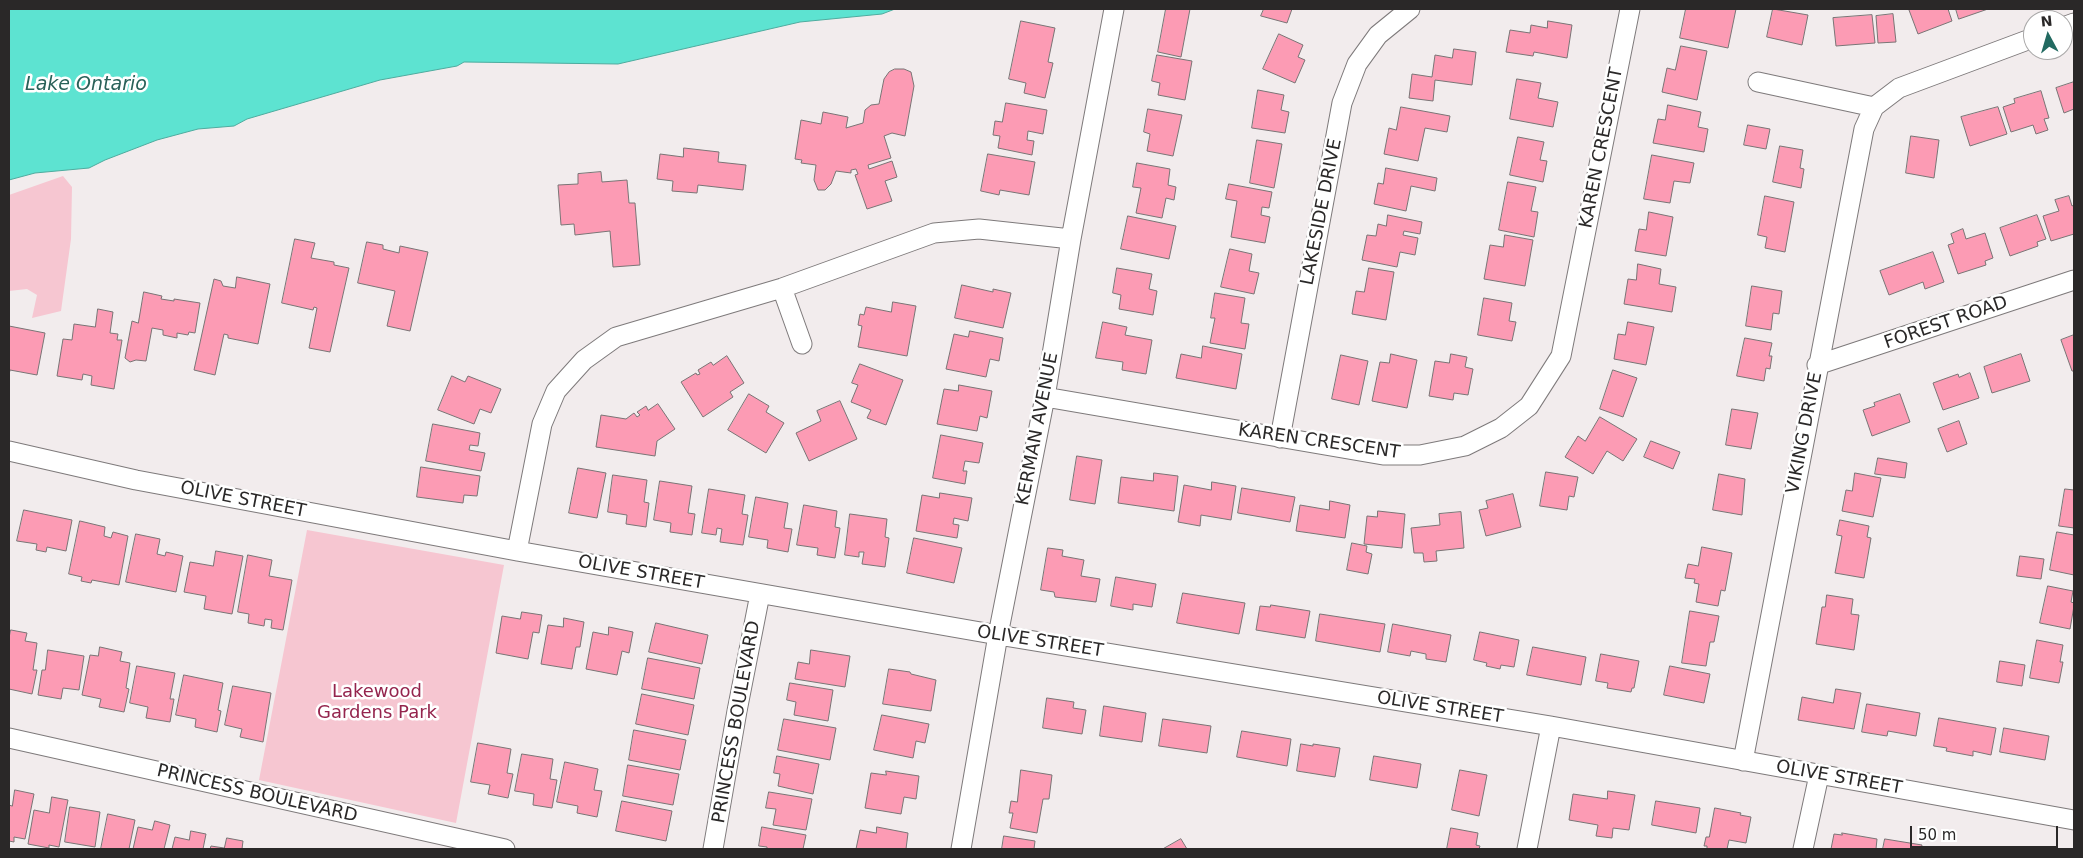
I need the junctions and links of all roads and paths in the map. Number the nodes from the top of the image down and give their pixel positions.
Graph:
1 (1114, 9) edge
2 (1410, 9) edge
3 (1630, 9) edge
4 (2023, 42) edge
5 (1758, 82) dead end
6 (1874, 107) junction
7 (1071, 239) junction
8 (2074, 280) edge
9 (782, 288) junction
10 (802, 344) dead end
11 (1818, 365) junction
12 (1045, 397) junction
13 (1280, 438) junction
14 (9, 451) edge
15 (518, 552) junction
16 (760, 594) junction
17 (998, 635) junction
18 (1551, 726) junction
19 (9, 738) edge
20 (1743, 761) junction
21 (1819, 774) junction
22 (2074, 820) edge
23 (505, 849) edge
24 (713, 849) edge
25 (961, 849) edge
26 (1527, 849) edge
27 (1803, 849) edge

1 - 7 street, KERMAN AVENUE
2 - 13 street, LAKESIDE DRIVE
3 - 13 street, KAREN CRESCENT
4 - 6 street, VIKING DRIVE
5 - 6 street
6 - 11 street, VIKING DRIVE
7 - 9 street
7 - 12 street, KERMAN AVENUE
8 - 11 street, FOREST ROAD
9 - 10 street
9 - 15 street
11 - 20 street, VIKING DRIVE
12 - 13 street, KAREN CRESCENT
12 - 17 street, KERMAN AVENUE
14 - 15 street, OLIVE STREET
15 - 16 street, OLIVE STREET
16 - 17 street, OLIVE STREET
16 - 24 street, PRINCESS BOULEVARD
17 - 18 street, OLIVE STREET
17 - 25 street, KERMAN AVENUE
18 - 20 street, OLIVE STREET
18 - 26 street
19 - 23 street, PRINCESS BOULEVARD
20 - 21 street, OLIVE STREET
21 - 22 street, OLIVE STREET
21 - 27 street

